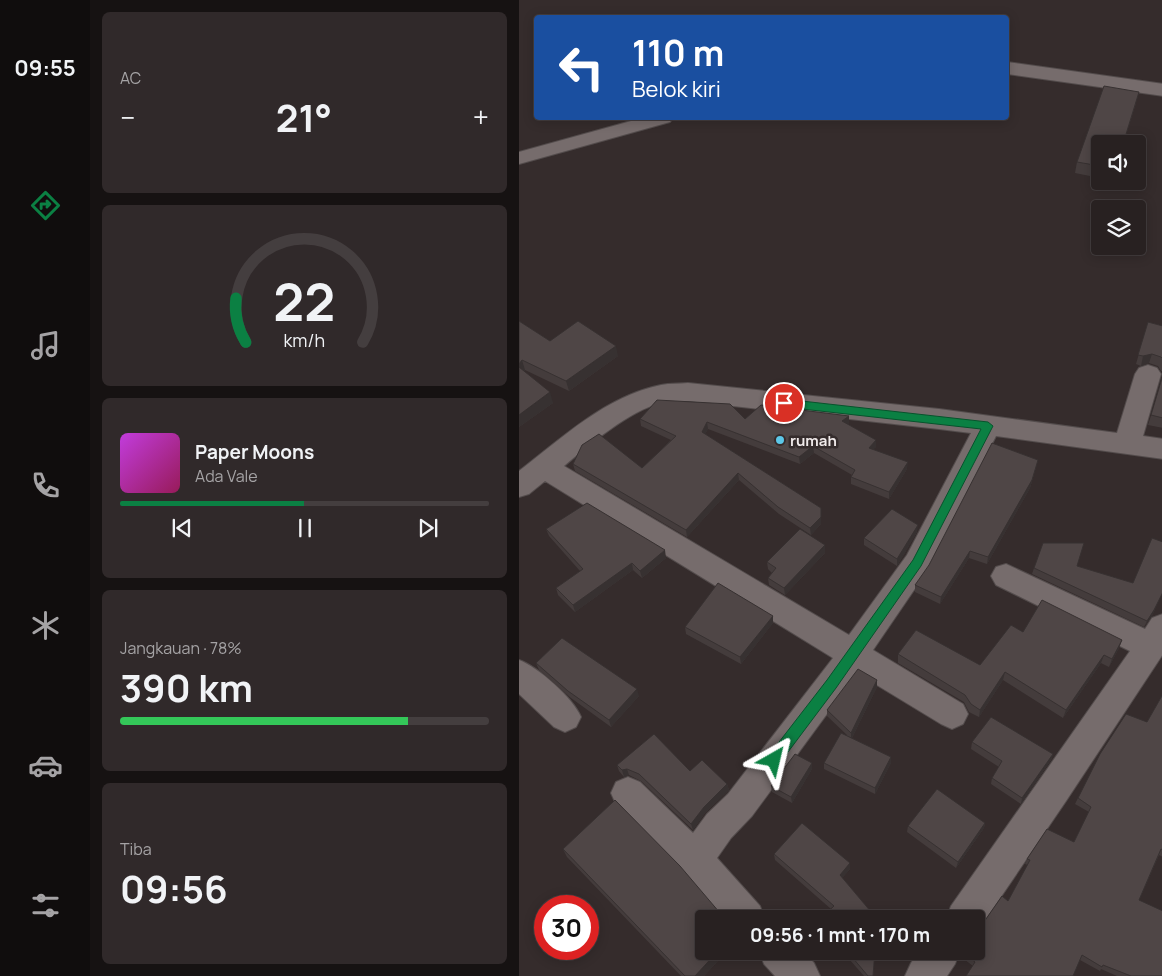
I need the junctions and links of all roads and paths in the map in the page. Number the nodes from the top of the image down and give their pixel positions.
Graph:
1 (1009, 68) edge
2 (1162, 90) edge
3 (656, 120) edge
4 (519, 158) edge
5 (1148, 374) dead end
6 (988, 426) junction
7 (1127, 444) junction
8 (1162, 449) edge
9 (544, 467) junction
10 (519, 486) edge
11 (1006, 576) dead end
12 (1156, 636) edge
13 (853, 654) junction
14 (519, 674) edge
15 (952, 714) dead end
16 (565, 717) dead end
17 (629, 793) dead end
18 (695, 859) junction
19 (739, 910) edge
20 (970, 910) edge
21 (786, 960) edge
22 (936, 960) edge
23 (801, 976) edge
24 (924, 976) edge

1 - 2 street
3 - 4 street
5 - 7 street
6 - 7 street
6 - 9 street
6 - 13 street
7 - 8 street
9 - 10 street
9 - 13 street
11 - 12 street
12 - 20 street
13 - 15 street
13 - 18 street
14 - 16 street
17 - 18 street
18 - 19 street
21 - 23 street
22 - 24 street

